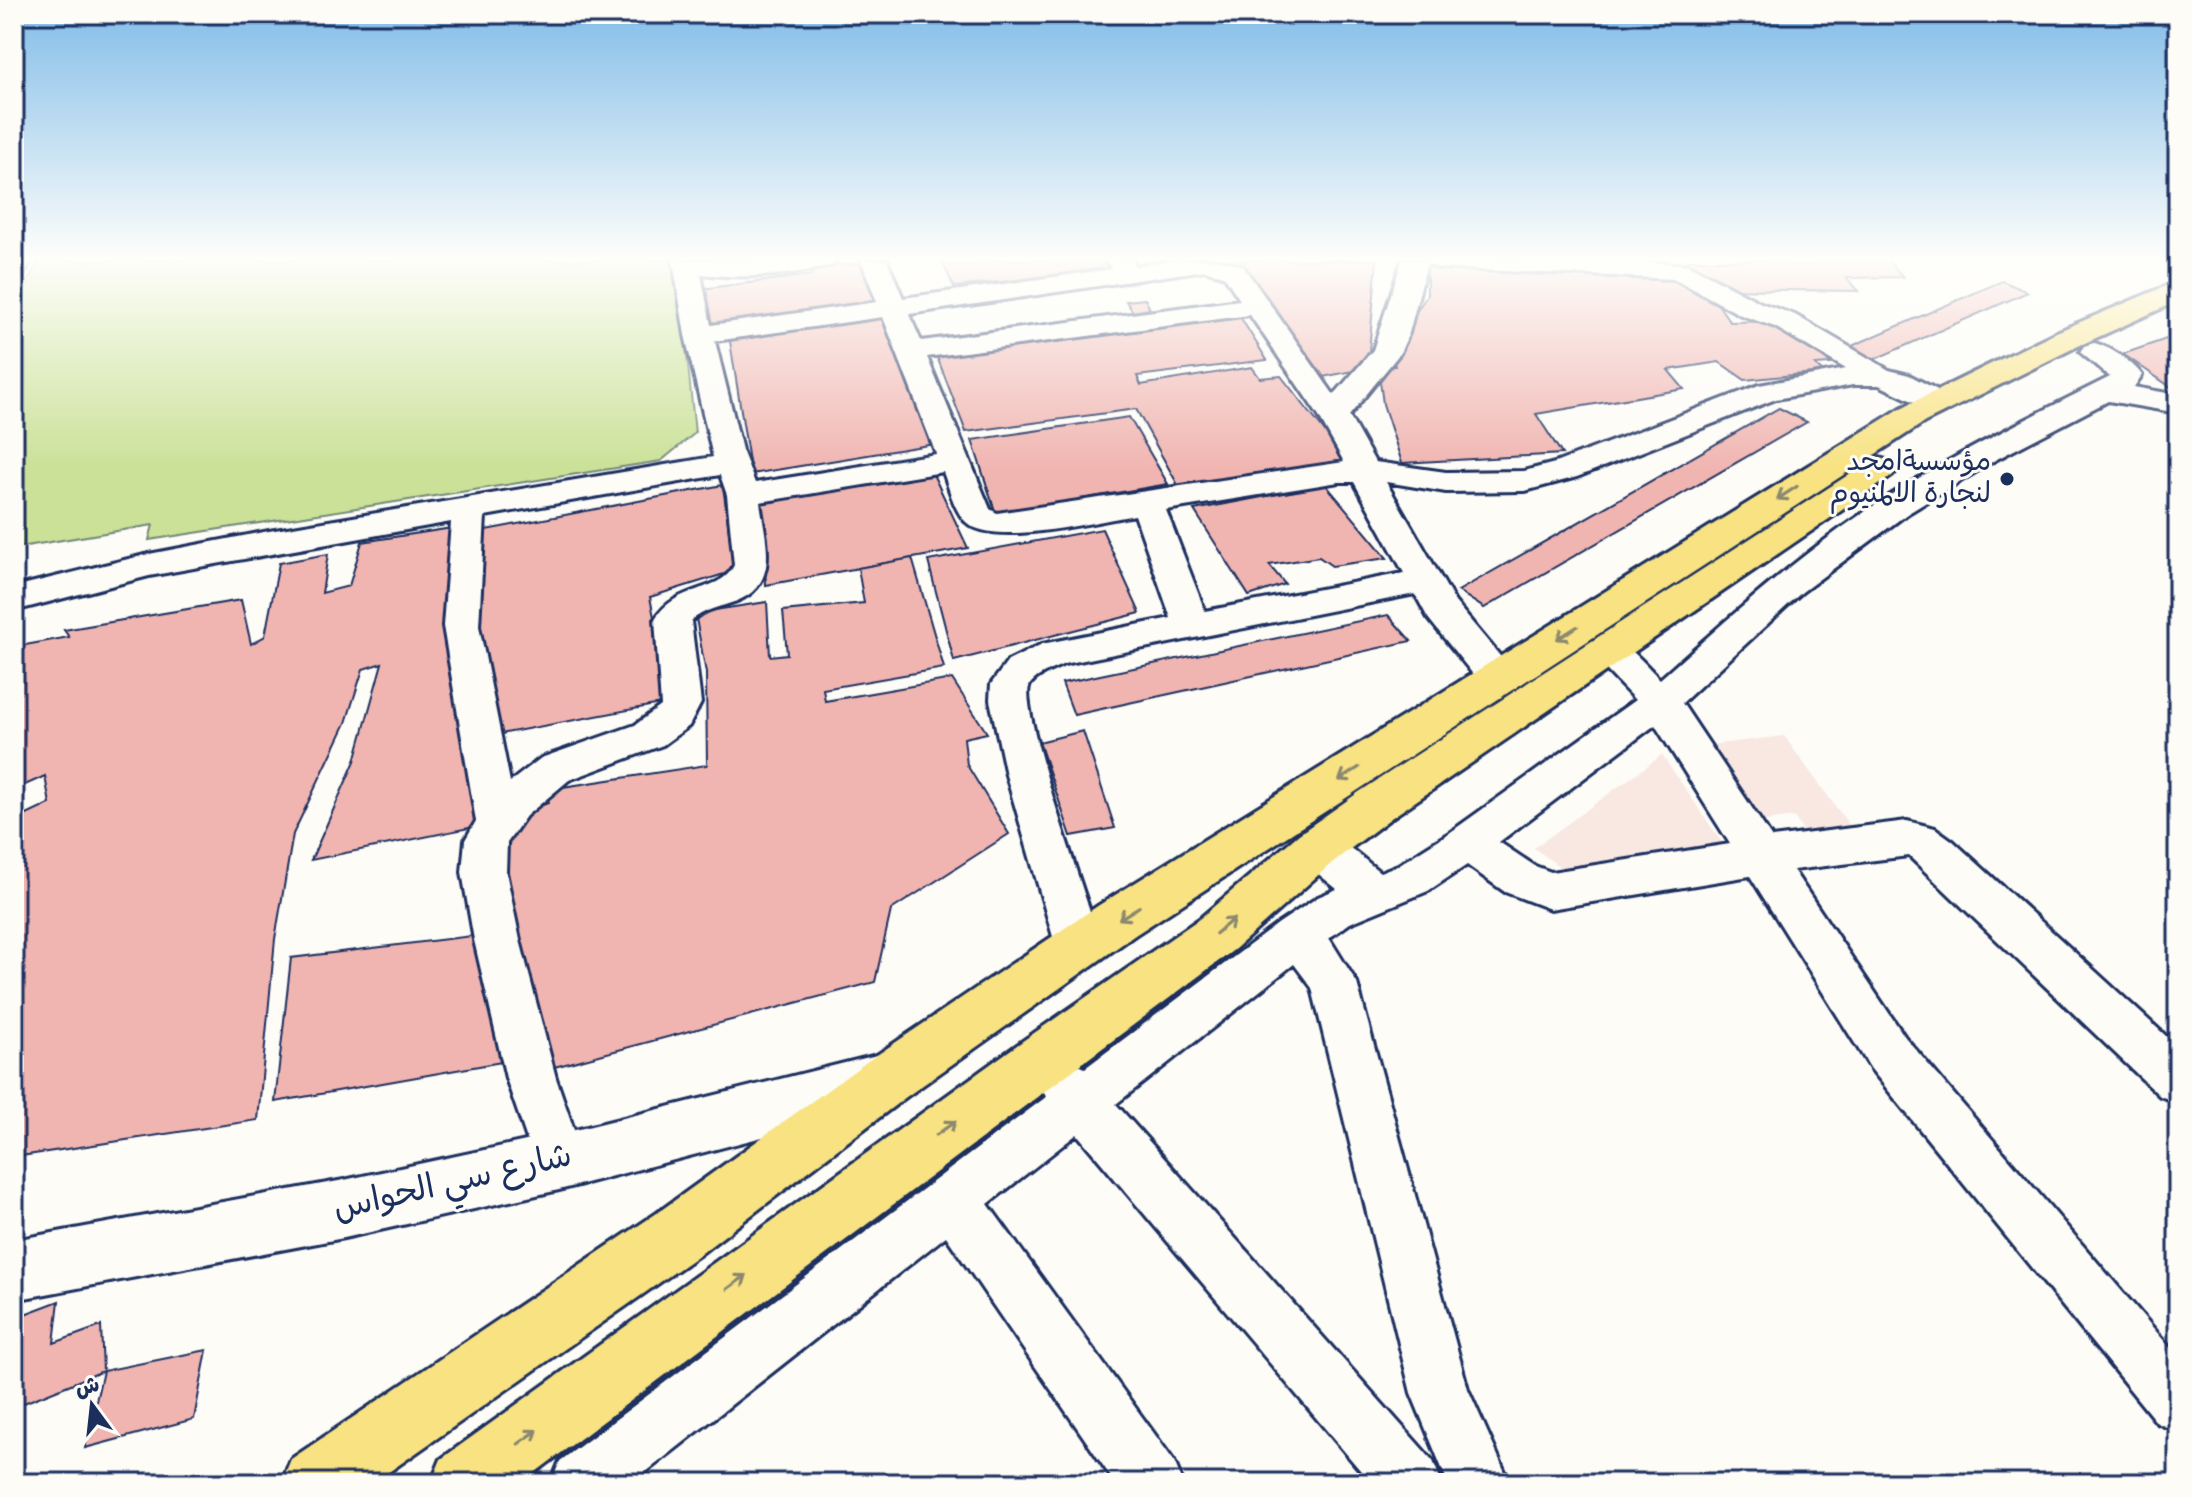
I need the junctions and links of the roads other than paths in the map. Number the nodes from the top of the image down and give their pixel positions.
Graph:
1 (698, 330) edge
2 (734, 330) edge
3 (904, 330) edge
4 (1075, 330) edge
5 (1274, 330) edge
6 (1396, 330) edge
7 (1800, 330) edge
8 (2088, 330) edge
9 (2158, 330) edge
10 (699, 335) junction
11 (912, 351) junction
12 (2101, 372) junction
13 (1879, 376) junction
14 (1938, 402) junction
15 (2178, 404) edge
16 (1333, 415) junction
17 (956, 460) junction
18 (1364, 470) junction
19 (737, 479) junction
20 (1147, 501) junction
21 (469, 507) junction
22 (1424, 581) junction
23 (14, 599) edge
24 (1193, 626) junction
25 (1606, 650) junction
26 (1497, 678) junction
27 (1660, 701) junction
28 (497, 821) junction
29 (1467, 843) junction
30 (1316, 848) junction
31 (1758, 857) junction
32 (1374, 893) junction
33 (1295, 937) junction
34 (1079, 947) junction
35 (1043, 1058) junction
36 (887, 1079) junction
37 (2178, 1080) edge
38 (1081, 1100) junction
39 (559, 1162) junction
40 (953, 1200) junction
41 (14, 1270) edge
42 (2178, 1402) edge
43 (315, 1483) edge
44 (465, 1483) edge
45 (582, 1483) edge
46 (1152, 1483) edge
47 (1411, 1483) edge
48 (1479, 1483) edge

1 - 10 street
2 - 10 street
3 - 11 street
4 - 11 street
5 - 16 street
6 - 16 street
7 - 13 street
8 - 14 main road
9 - 12 main road
10 - 19 street
11 - 17 street
12 - 15 street
12 - 25 main road
12 - 27 street
13 - 14 street
13 - 18 street
14 -> 26 main road
16 - 18 street
17 - 19 street
17 - 20 street
18 - 20 street
18 - 22 street
19 - 21 street
19 - 28 street
20 - 24 street
21 - 23 street
21 - 28 street
22 - 24 street
22 - 26 street
24 - 34 street
25 - 27 street
25 - 30 main road
26 -> 34 main road
27 - 29 street
27 - 31 street
28 - 39 street
29 - 31 street
29 - 32 street
30 - 32 street
35 -> 30 main road
31 - 37 street
31 - 42 street
32 - 33 street
33 - 38 street
33 - 48 street
34 - 36 main road
35 - 38 street
44 -> 35 main road
36 - 39 street, شارع سي الحواس
36 - 43 main road
38 - 40 street
38 - 47 street
39 - 41 street, شارع سي الحواس
40 - 45 street
40 - 46 street

